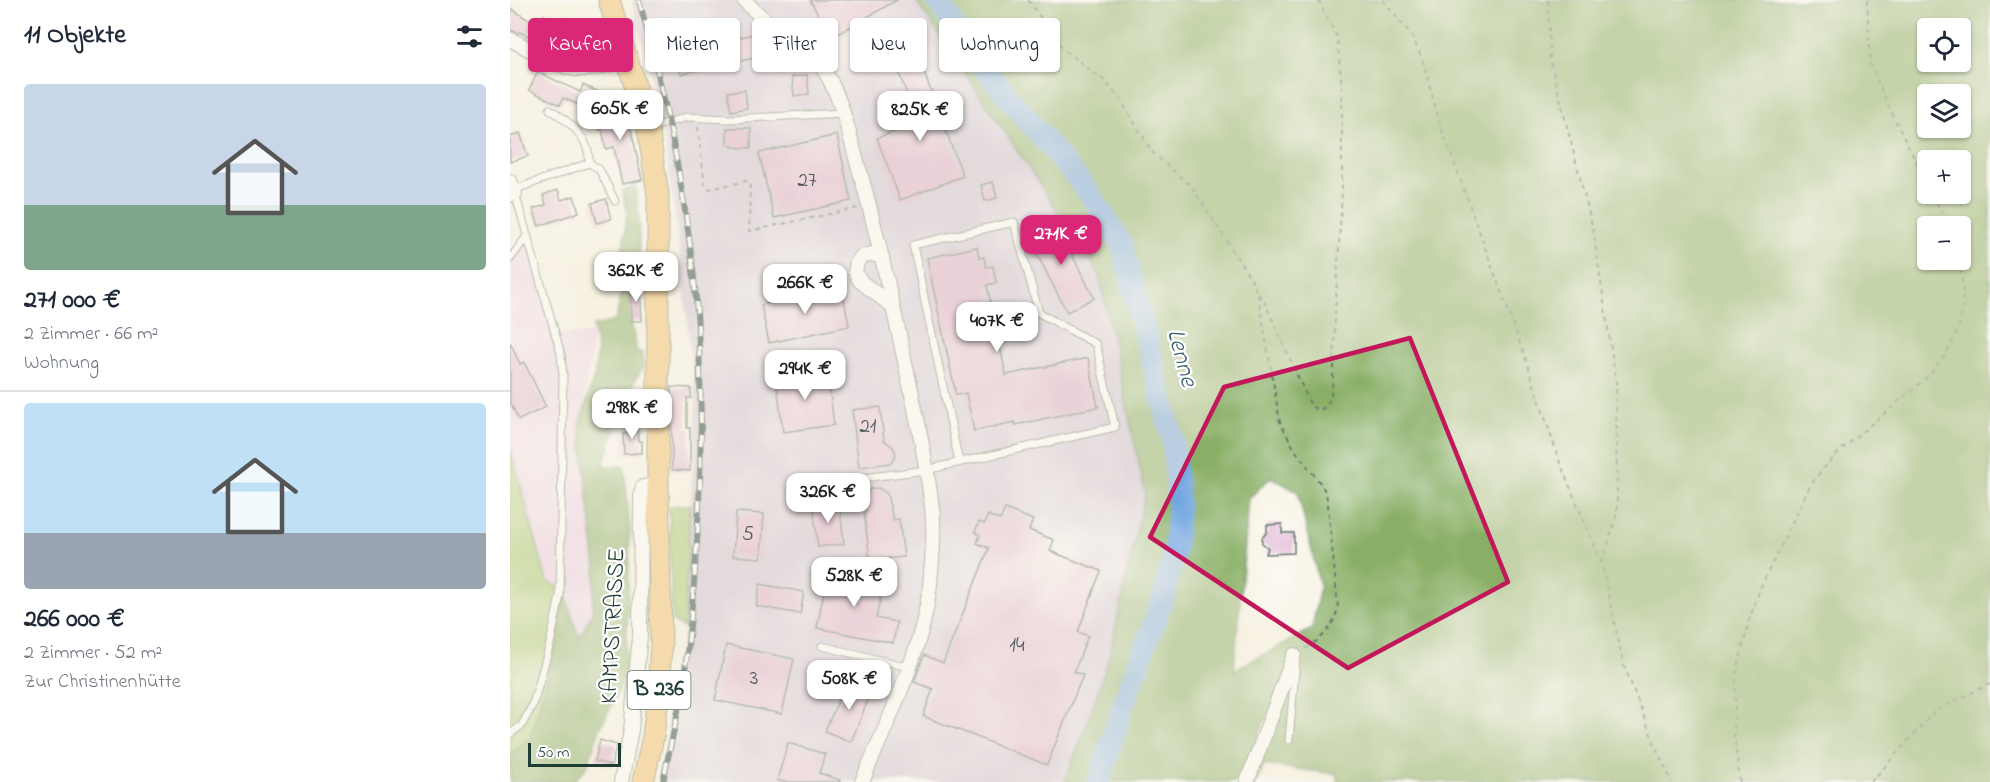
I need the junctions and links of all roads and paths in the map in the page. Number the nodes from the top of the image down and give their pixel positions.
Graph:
1 (609, 0) edge
2 (744, 0) edge
3 (1028, 0) edge
4 (1318, 0) edge
5 (1383, 0) edge
6 (1548, 0) edge
7 (1867, 0) edge
8 (614, 18) edge
9 (510, 39) edge
10 (528, 48) edge
11 (631, 72) edge
12 (550, 109) dead end
13 (843, 113) junction
14 (697, 119) junction
15 (648, 129) junction
16 (589, 163) junction
17 (1917, 164) edge
18 (512, 190) edge
19 (615, 201) dead end
20 (870, 205) junction
21 (527, 236) junction
22 (882, 257) junction
23 (510, 259) edge
24 (1961, 270) edge
25 (1258, 294) junction
26 (892, 306) junction
27 (959, 462) junction
28 (926, 470) junction
29 (658, 485) junction
30 (793, 487) dead end
31 (1602, 564) junction
32 (822, 646) dead end
33 (1294, 655) junction
34 (909, 667) junction
35 (1990, 684) edge
36 (510, 734) edge
37 (1289, 740) dead end
38 (621, 782) edge
39 (642, 782) edge
40 (862, 782) edge
41 (1247, 782) edge
42 (1672, 782) edge
43 (1740, 782) edge
44 (1871, 782) edge

1 - 8 main road, B 236
2 - 13 street
3 - 25 path
4 - 25 path
5 - 31 path
6 - 31 path
7 - 17 path
9 - 10 street
11 - 15 main road, B 236
12 - 16 lane
13 - 14 lane
13 - 20 street
14 - 15 lane
14 - 20 path
15 - 29 main road, B 236
16 - 18 lane
16 - 19 lane
18 - 21 lane
20 - 22 street
21 - 23 lane
21 - 36 lane
22 - 26 street
22 - 26 street
24 - 43 path
25 - 33 path
26 - 28 street
27 - 27 lane
27 - 28 lane
28 - 30 lane
28 - 34 street
29 - 38 street, KAMPSTRASSE
29 - 39 main road, B 236
31 - 42 path
32 - 34 lane
33 - 37 lane
33 - 41 street
34 - 40 street
35 - 44 path

